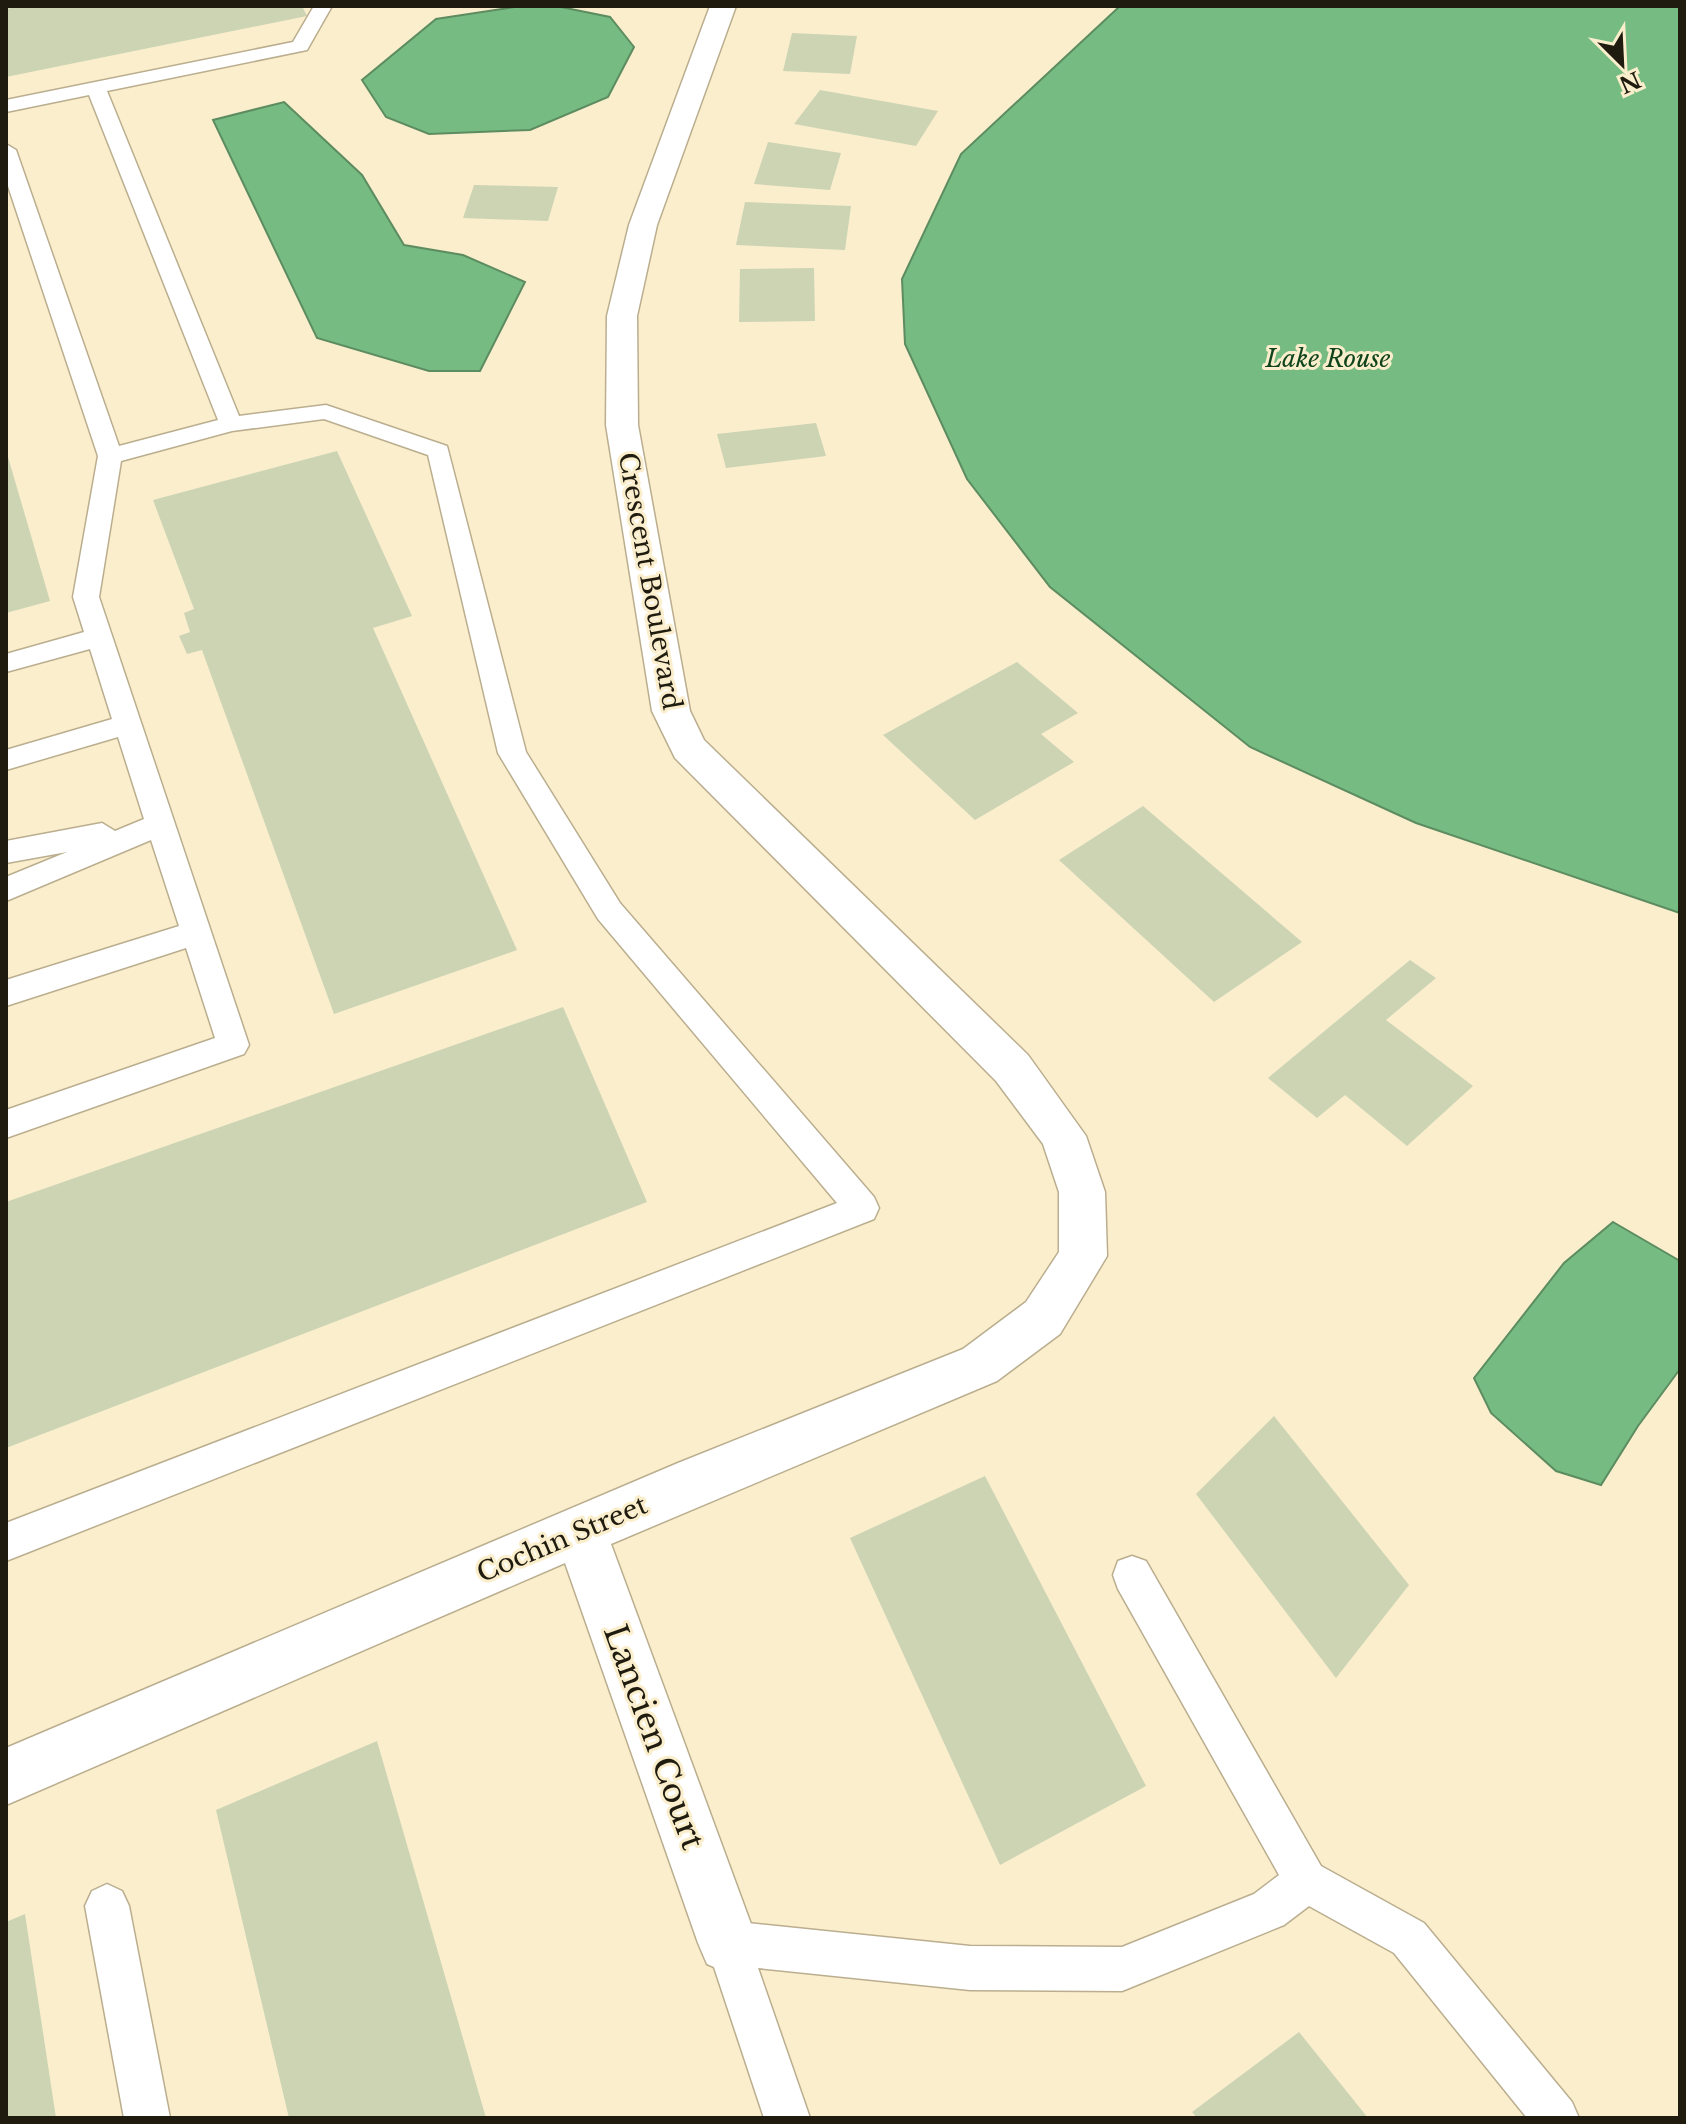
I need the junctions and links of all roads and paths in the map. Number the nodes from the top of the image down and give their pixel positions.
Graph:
1 (323, 6) edge
2 (723, 6) edge
3 (96, 87) junction
4 (6, 106) edge
5 (6, 150) edge
6 (231, 424) junction
7 (110, 456) junction
8 (99, 637) junction
9 (6, 663) edge
10 (127, 724) junction
11 (6, 760) edge
12 (160, 824) junction
13 (6, 852) edge
14 (6, 890) edge
15 (196, 933) junction
16 (6, 993) edge
17 (6, 1124) edge
18 (1083, 1256) joint
19 (580, 1531) junction
20 (6, 1542) edge
21 (1132, 1575) dead end
22 (6, 1777) edge
23 (1306, 1881) junction
24 (107, 1906) dead end
25 (728, 1943) junction
26 (147, 2118) edge
27 (787, 2118) edge
28 (1556, 2118) edge

1 - 3 lane
2 - 18 street, Crescent Boulevard
3 - 4 lane
3 - 6 lane
5 - 7 lane
6 - 7 lane
6 - 20 lane
7 - 8 lane
8 - 9 lane
8 - 10 lane
10 - 11 lane
10 - 12 lane
12 - 13 lane
12 - 14 lane
12 - 15 lane
15 - 16 lane
15 - 17 lane
18 - 19 street, Cochin Street
19 - 22 street, Cochin Street
19 - 25 street, Lancien Court
21 - 23 lane
23 - 25 lane
23 - 28 lane
24 - 26 lane
25 - 27 lane

